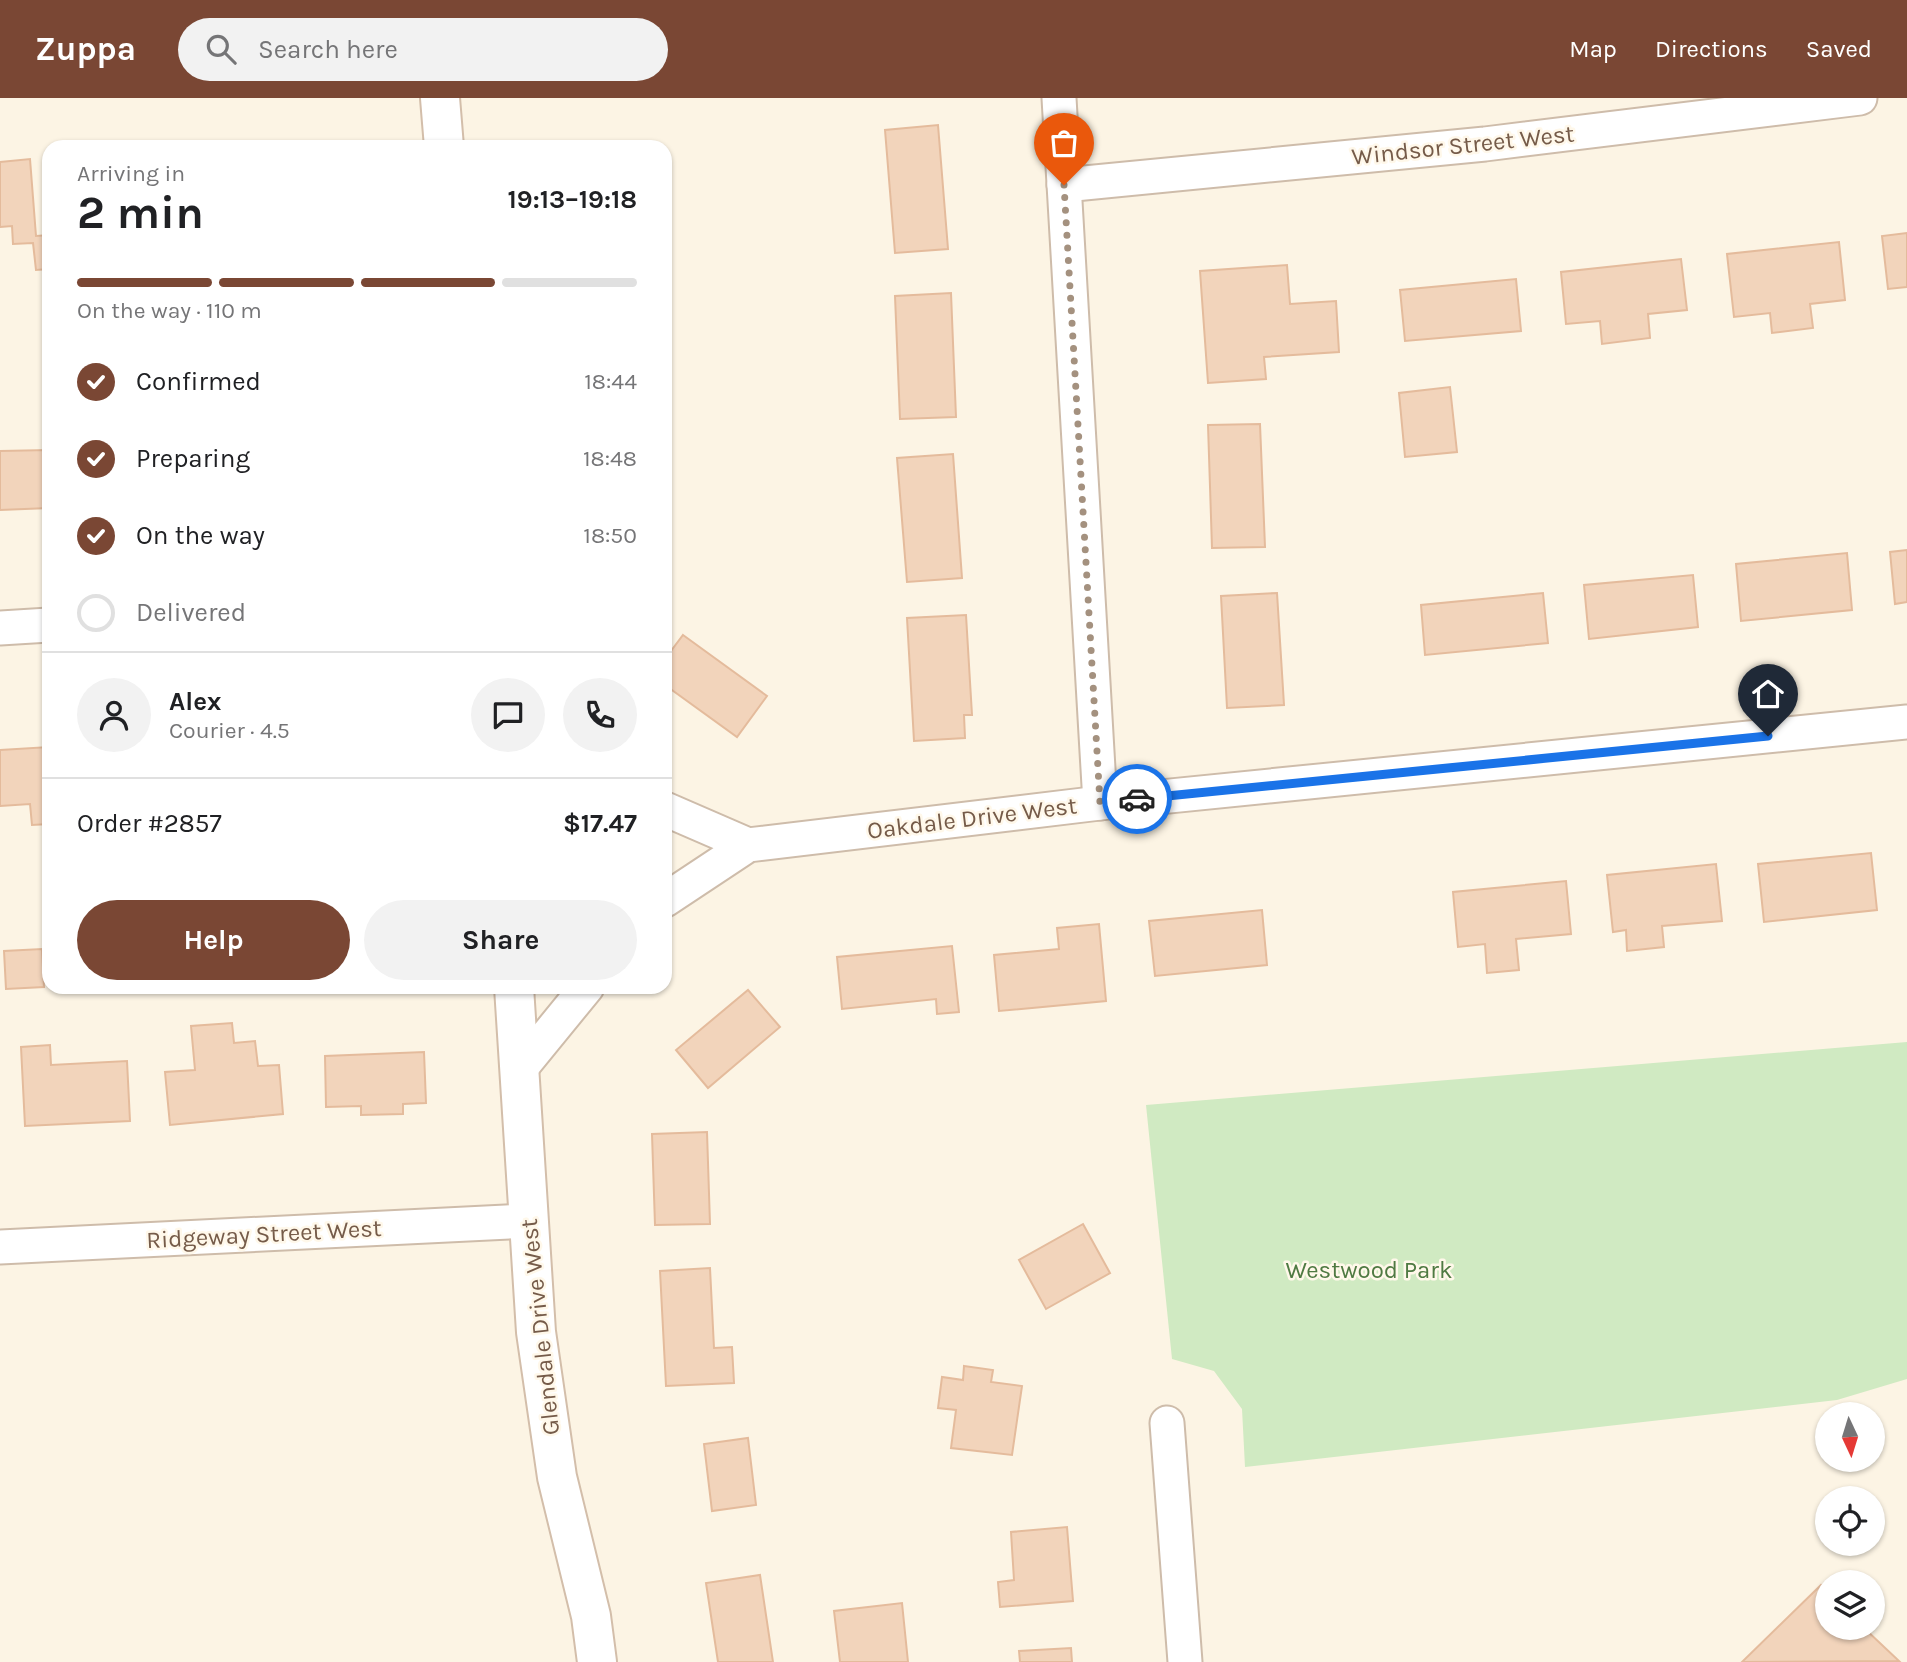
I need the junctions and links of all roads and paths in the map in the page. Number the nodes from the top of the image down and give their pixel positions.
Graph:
1 (440, 98) edge
2 (1059, 98) edge
3 (1860, 98) edge
4 (443, 140) edge
5 (1064, 185) junction
6 (42, 625) edge
7 (0, 628) edge
8 (1907, 722) edge
9 (1100, 803) junction
10 (672, 812) edge
11 (748, 845) junction
12 (672, 895) edge
13 (515, 994) edge
14 (581, 994) edge
15 (520, 1069) junction
16 (528, 1221) junction
17 (0, 1248) edge
18 (1167, 1423) dead end
19 (597, 1662) edge
20 (1185, 1662) edge

1 - 4 street
2 - 5 street
3 - 5 street, Windsor Street West
5 - 9 street
6 - 7 street
8 - 9 street, Oakdale Drive West
9 - 11 street, Oakdale Drive West
10 - 11 street
11 - 12 street, Oakdale Drive West
13 - 15 street, Glendale Drive West
14 - 15 street
15 - 16 street, Glendale Drive West
16 - 17 street, Ridgeway Street West
16 - 19 street, Glendale Drive West
18 - 20 street

